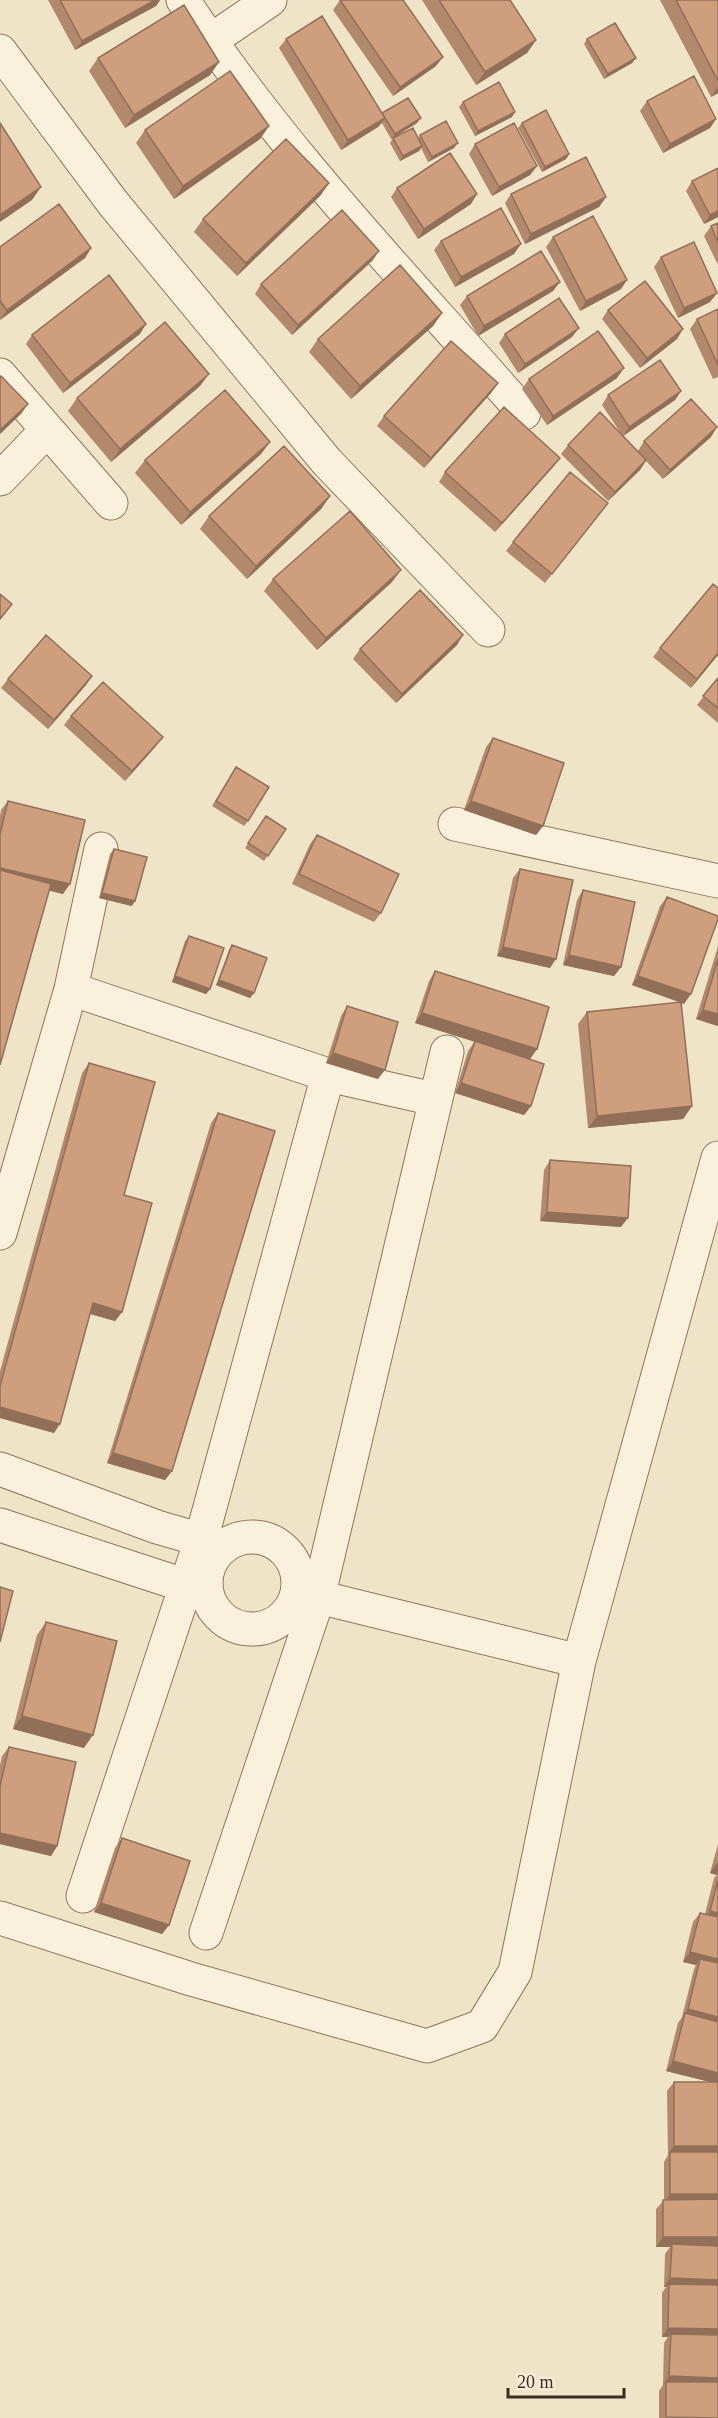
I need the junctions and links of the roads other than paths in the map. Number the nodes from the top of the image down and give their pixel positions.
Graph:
1 (183, 0) edge
2 (270, 0) edge
3 (210, 41) junction
4 (0, 51) edge
5 (0, 375) edge
6 (524, 413) dead end
7 (47, 430) junction
8 (0, 479) edge
9 (111, 503) dead end
10 (488, 630) dead end
11 (455, 824) dead end
12 (100, 849) dead end
13 (718, 881) edge
14 (71, 989) junction
15 (447, 1052) dead end
16 (328, 1075) junction
17 (434, 1099) junction
18 (718, 1158) edge
19 (0, 1233) edge
20 (0, 1469) edge
21 (0, 1525) edge
22 (212, 1543) junction
23 (196, 1589) junction
24 (308, 1595) junction
25 (579, 1661) junction
26 (83, 1896) dead end
27 (0, 1918) edge
28 (206, 1934) dead end

1 - 3 street
2 - 3 street
3 - 6 street
4 - 10 street
5 - 7 street
7 - 8 street
7 - 9 street
11 - 13 street
12 - 14 street
14 - 16 street
14 - 19 street
15 - 17 street
16 - 17 street
16 - 22 street
17 - 24 street
18 - 25 street
20 - 22 street
21 - 23 street
22 - 23 street
22 - 24 street
23 - 24 street
23 - 26 street
24 - 25 street
24 - 28 street
25 - 27 street

